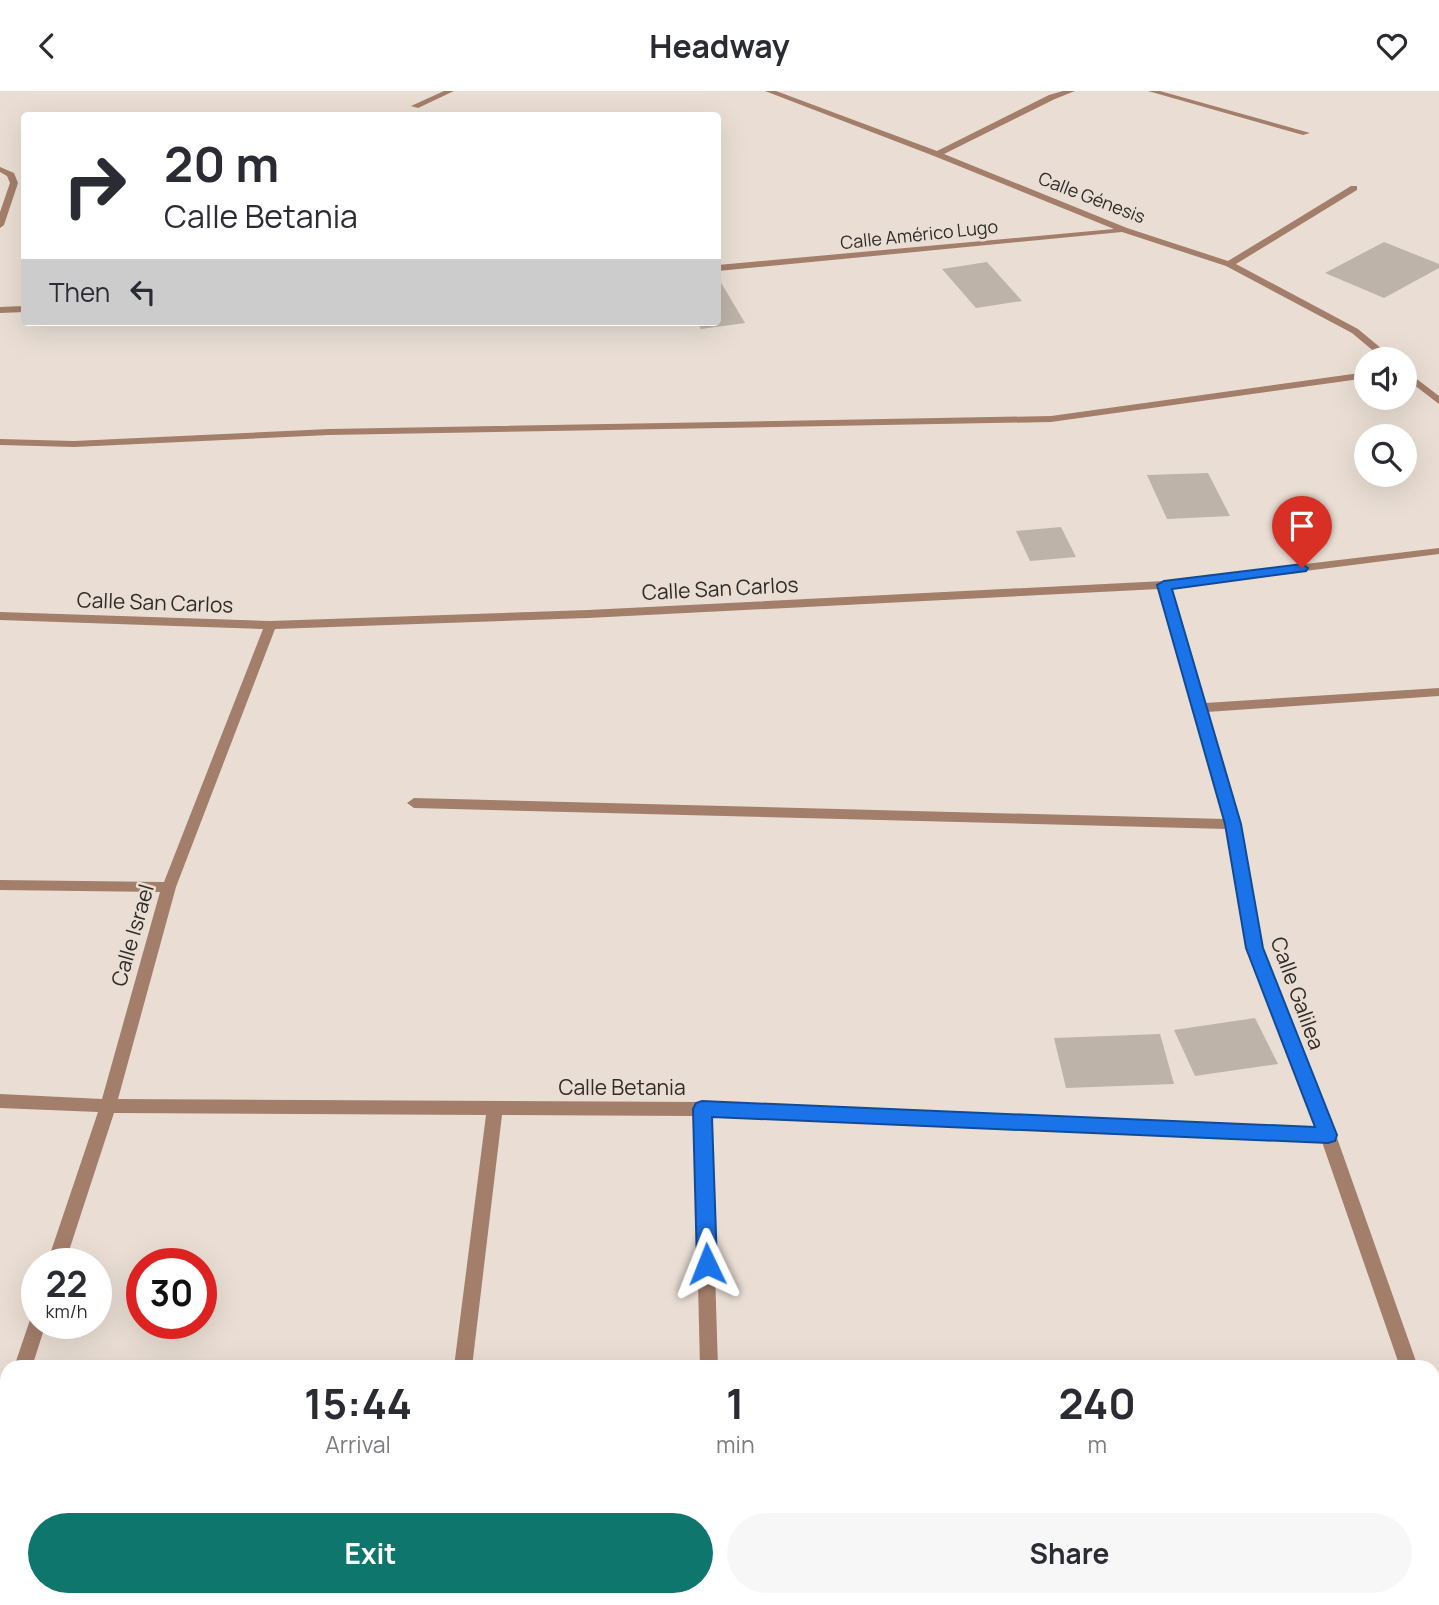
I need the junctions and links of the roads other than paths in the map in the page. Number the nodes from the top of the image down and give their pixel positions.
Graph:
1 (450, 91) edge
2 (769, 91) edge
3 (1039, 91) edge
4 (1070, 91) edge
5 (1152, 91) edge
6 (1052, 97) junction
7 (415, 106) dead end
8 (1306, 134) dead end
9 (937, 154) junction
10 (0, 169) edge
11 (1354, 188) dead end
12 (0, 225) edge
13 (1124, 230) junction
14 (1230, 264) junction
15 (721, 268) edge
16 (21, 309) edge
17 (0, 310) edge
18 (1374, 347) edge
19 (1354, 377) edge
20 (1417, 383) edge
21 (1439, 401) edge
22 (0, 442) edge
23 (1439, 551) edge
24 (1164, 585) junction
25 (0, 616) edge
26 (270, 625) junction
27 (1439, 692) edge
28 (1200, 708) junction
29 (414, 803) dead end
30 (1233, 824) junction
31 (0, 885) edge
32 (169, 887) junction
33 (0, 1101) edge
34 (108, 1106) junction
35 (495, 1108) junction
36 (702, 1109) junction
37 (1328, 1135) junction
38 (61, 1248) edge
39 (32, 1339) edge
40 (25, 1360) edge
41 (464, 1360) edge
42 (709, 1360) edge
43 (1407, 1360) edge

1 - 7 street
2 - 9 street, Calle Génesis
3 - 6 street
4 - 6 street
5 - 8 street
6 - 9 street
9 - 13 street, Calle Génesis
10 - 12 street
11 - 14 street
13 - 14 street, Calle Génesis
13 - 15 street, Calle Américo Lugo
14 - 18 street, Calle Génesis
16 - 17 street
19 - 22 street
20 - 21 street
23 - 24 street, Calle San Carlos
24 - 26 street, Calle San Carlos
24 - 28 street, Calle Galilea
25 - 26 street, Calle San Carlos
26 - 32 street, Calle Israel
27 - 28 street
28 - 30 street, Calle Galilea
29 - 30 street
30 - 37 street, Calle Galilea
31 - 32 street
32 - 34 street, Calle Israel
33 - 34 street, Calle Betania
34 - 35 street, Calle Betania
34 - 38 street, Calle Israel
35 - 36 street, Calle Betania
35 - 41 street
36 - 37 street, Calle Betania
36 - 42 street
37 - 43 street, Calle Galilea
39 - 40 street

